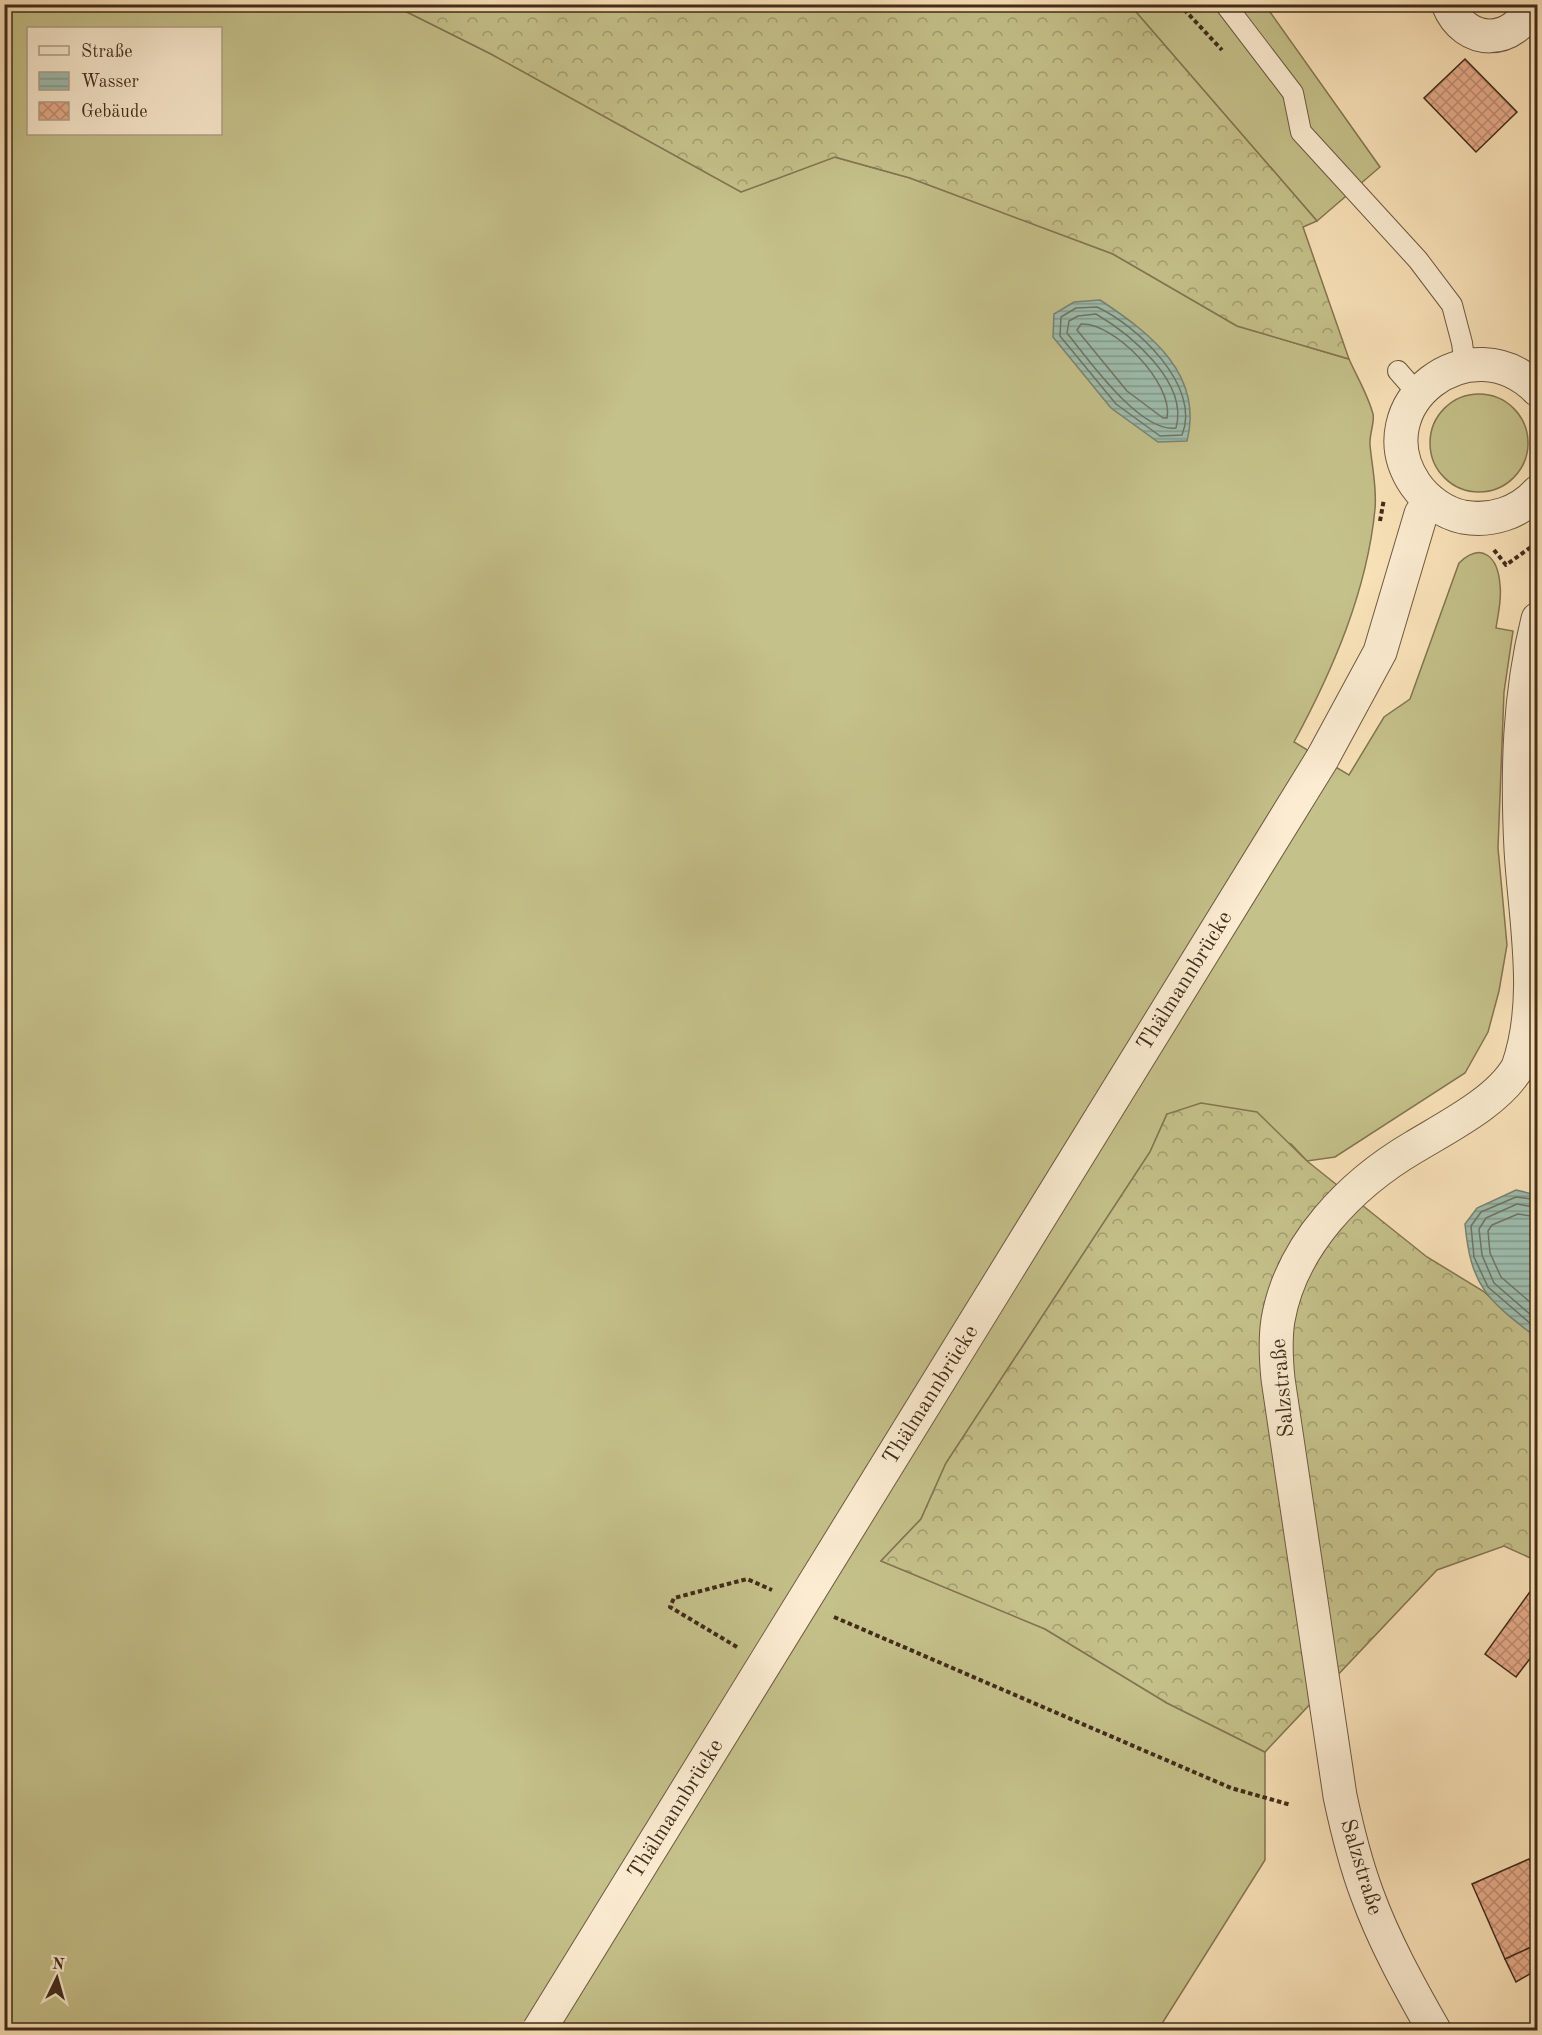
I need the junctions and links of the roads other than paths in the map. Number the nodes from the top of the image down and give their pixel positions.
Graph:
1 (1225, 4) edge
2 (1448, 4) edge
3 (1532, 4) edge
4 (1464, 366) junction
5 (1536, 387) edge
6 (1535, 500) edge
7 (1430, 501) junction
8 (1538, 619) edge
9 (539, 2031) edge
10 (1434, 2031) edge

1 - 4 lane
2 - 3 street
4 - 5 street
4 - 7 street
6 - 7 street
7 - 9 street, Thälmannbrücke, bridge
8 - 10 street, Salzstraße

